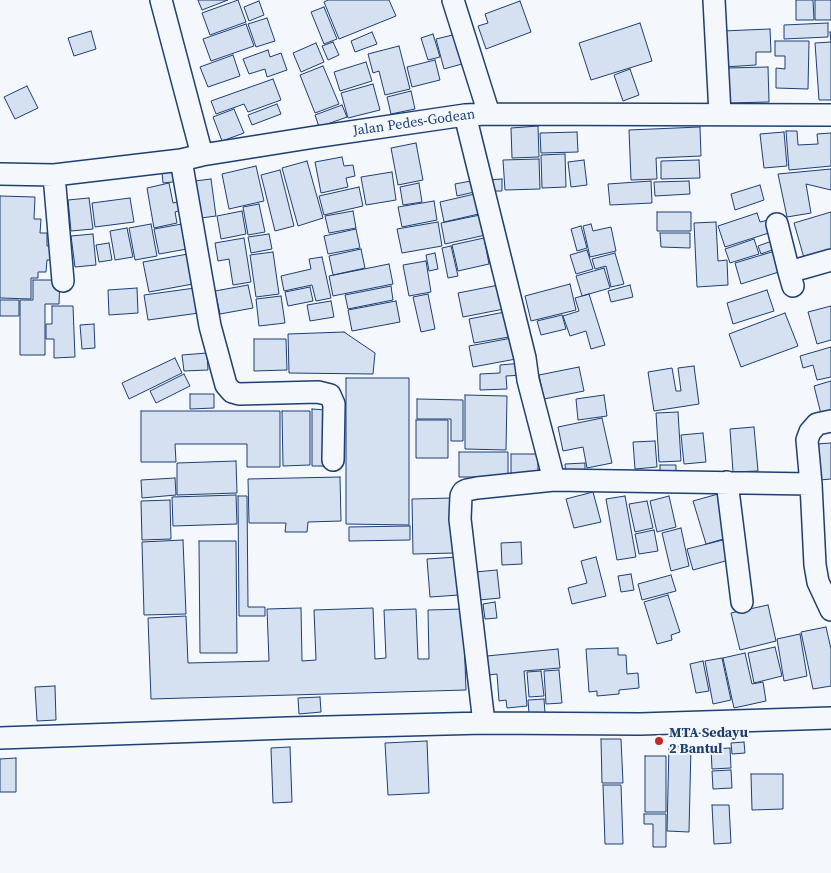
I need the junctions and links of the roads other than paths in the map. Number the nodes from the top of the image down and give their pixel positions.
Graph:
1 (161, 0) edge
2 (453, 0) edge
3 (714, 0) edge
4 (489, 114) junction
5 (720, 114) junction
6 (465, 115) junction
7 (831, 115) edge
8 (202, 155) junction
9 (181, 160) junction
10 (0, 174) edge
11 (54, 175) junction
12 (777, 224) dead end
13 (831, 260) edge
14 (63, 281) dead end
15 (831, 421) edge
16 (333, 460) dead end
17 (554, 480) junction
18 (727, 482) junction
19 (811, 484) junction
20 (742, 602) dead end
21 (831, 610) edge
22 (831, 718) edge
23 (484, 723) junction
24 (0, 738) edge

1 - 8 street
2 - 4 street
3 - 5 street
4 - 5 street, Jalan Pedes-Godean
4 - 6 street, Jalan Pedes-Godean
5 - 7 street, Jalan Pedes-Godean
6 - 8 street, Jalan Pedes-Godean
6 - 17 street
8 - 9 street, Jalan Pedes-Godean
9 - 11 street, Jalan Pedes-Godean
9 - 16 street
10 - 11 street, Jalan Pedes-Godean
11 - 14 street
12 - 13 street
15 - 19 street
17 - 18 street
17 - 23 street
18 - 19 street
18 - 20 street
19 - 21 street
22 - 23 street
23 - 24 street

